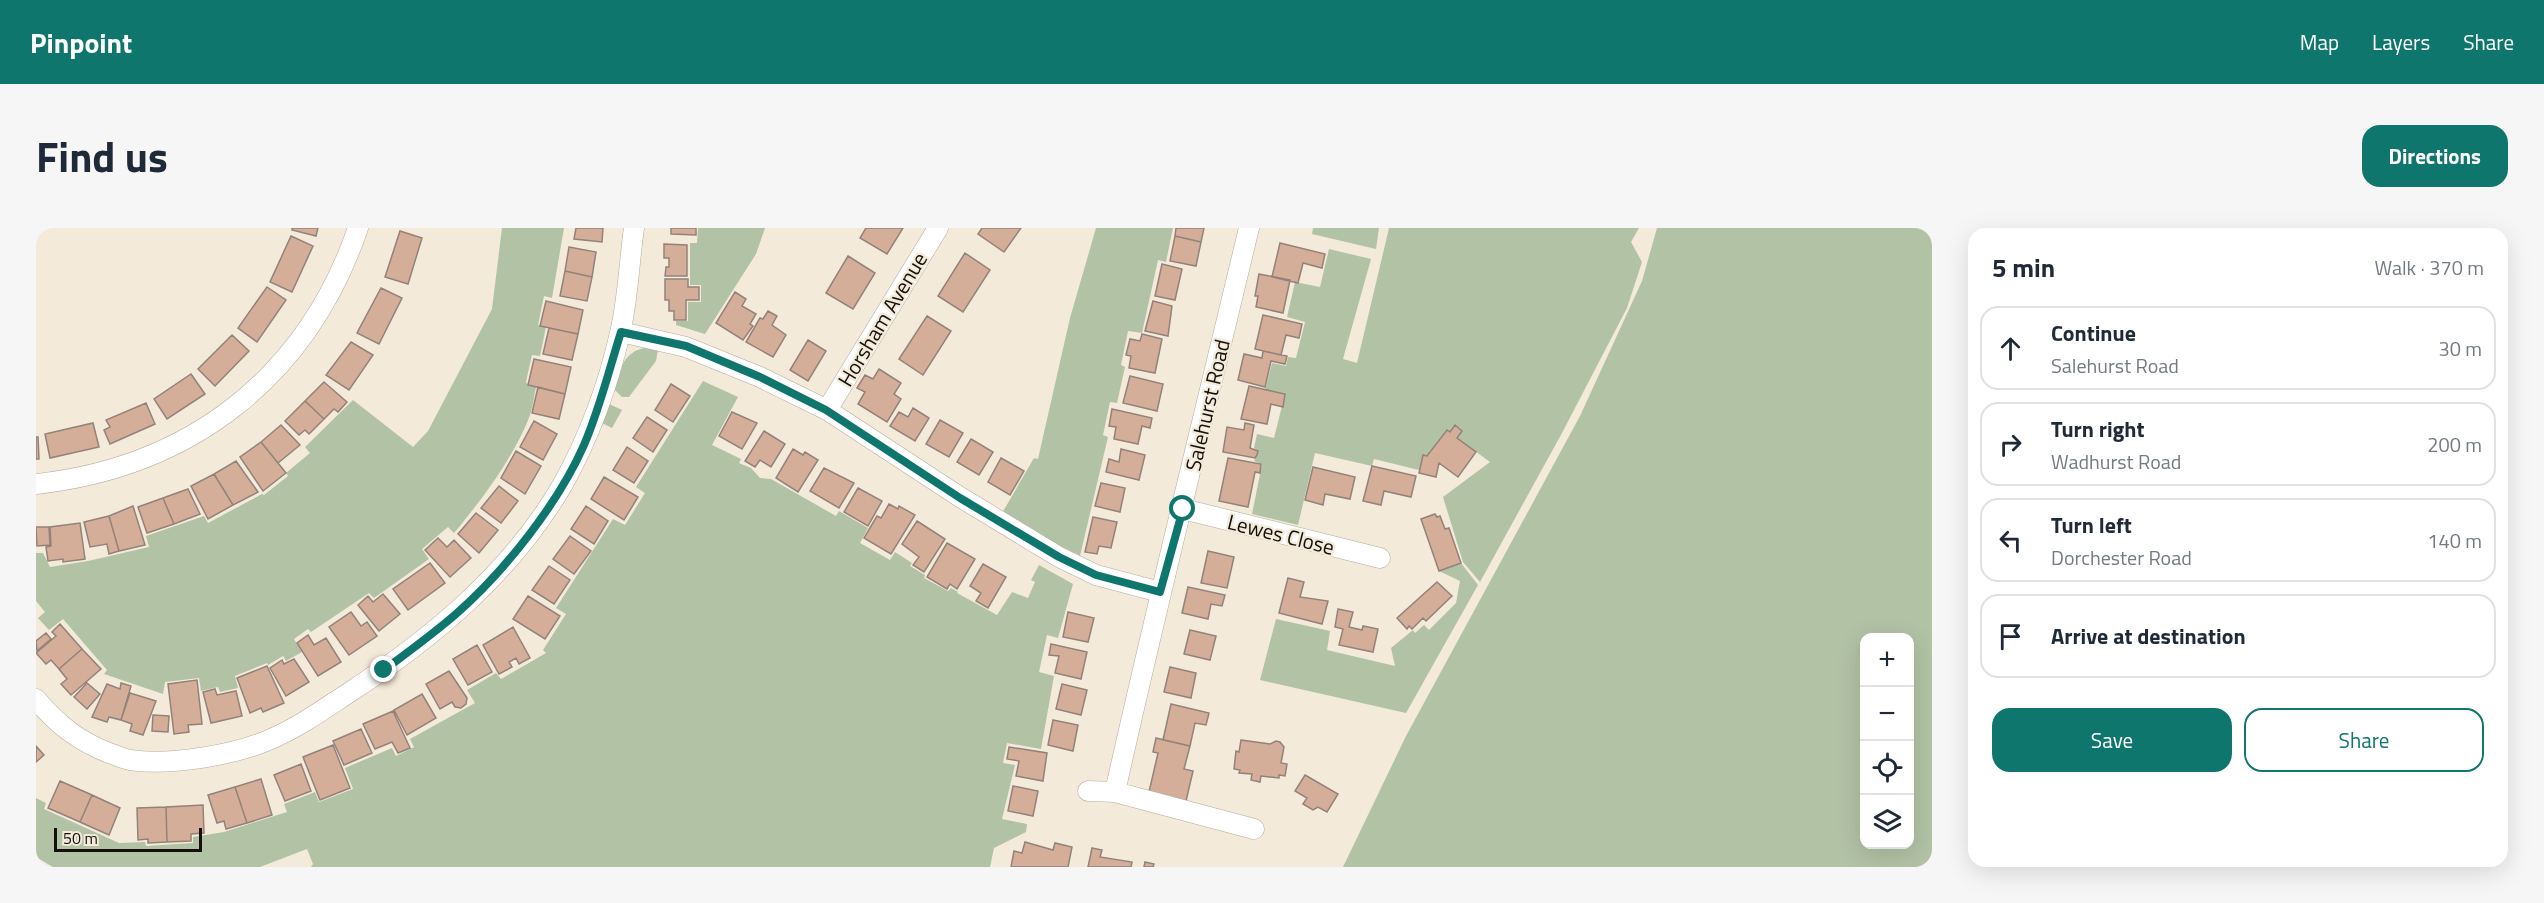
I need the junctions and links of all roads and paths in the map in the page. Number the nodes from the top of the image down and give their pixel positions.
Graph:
1 (358, 228) edge
2 (634, 228) edge
3 (938, 228) edge
4 (1249, 228) edge
5 (621, 332) junction
6 (826, 410) junction
7 (36, 484) edge
8 (1183, 509) junction
9 (1380, 558) dead end
10 (1160, 592) junction
11 (36, 699) edge
12 (1088, 790) dead end
13 (1115, 792) junction
14 (1254, 829) dead end

1 - 7 street
2 - 5 street
3 - 6 street, Horsham Avenue
4 - 8 street, Salehurst Road
5 - 6 street
5 - 11 street
6 - 10 street
8 - 9 street, Lewes Close
8 - 10 street, Salehurst Road
10 - 13 street, Salehurst Road
12 - 13 street
13 - 14 street

